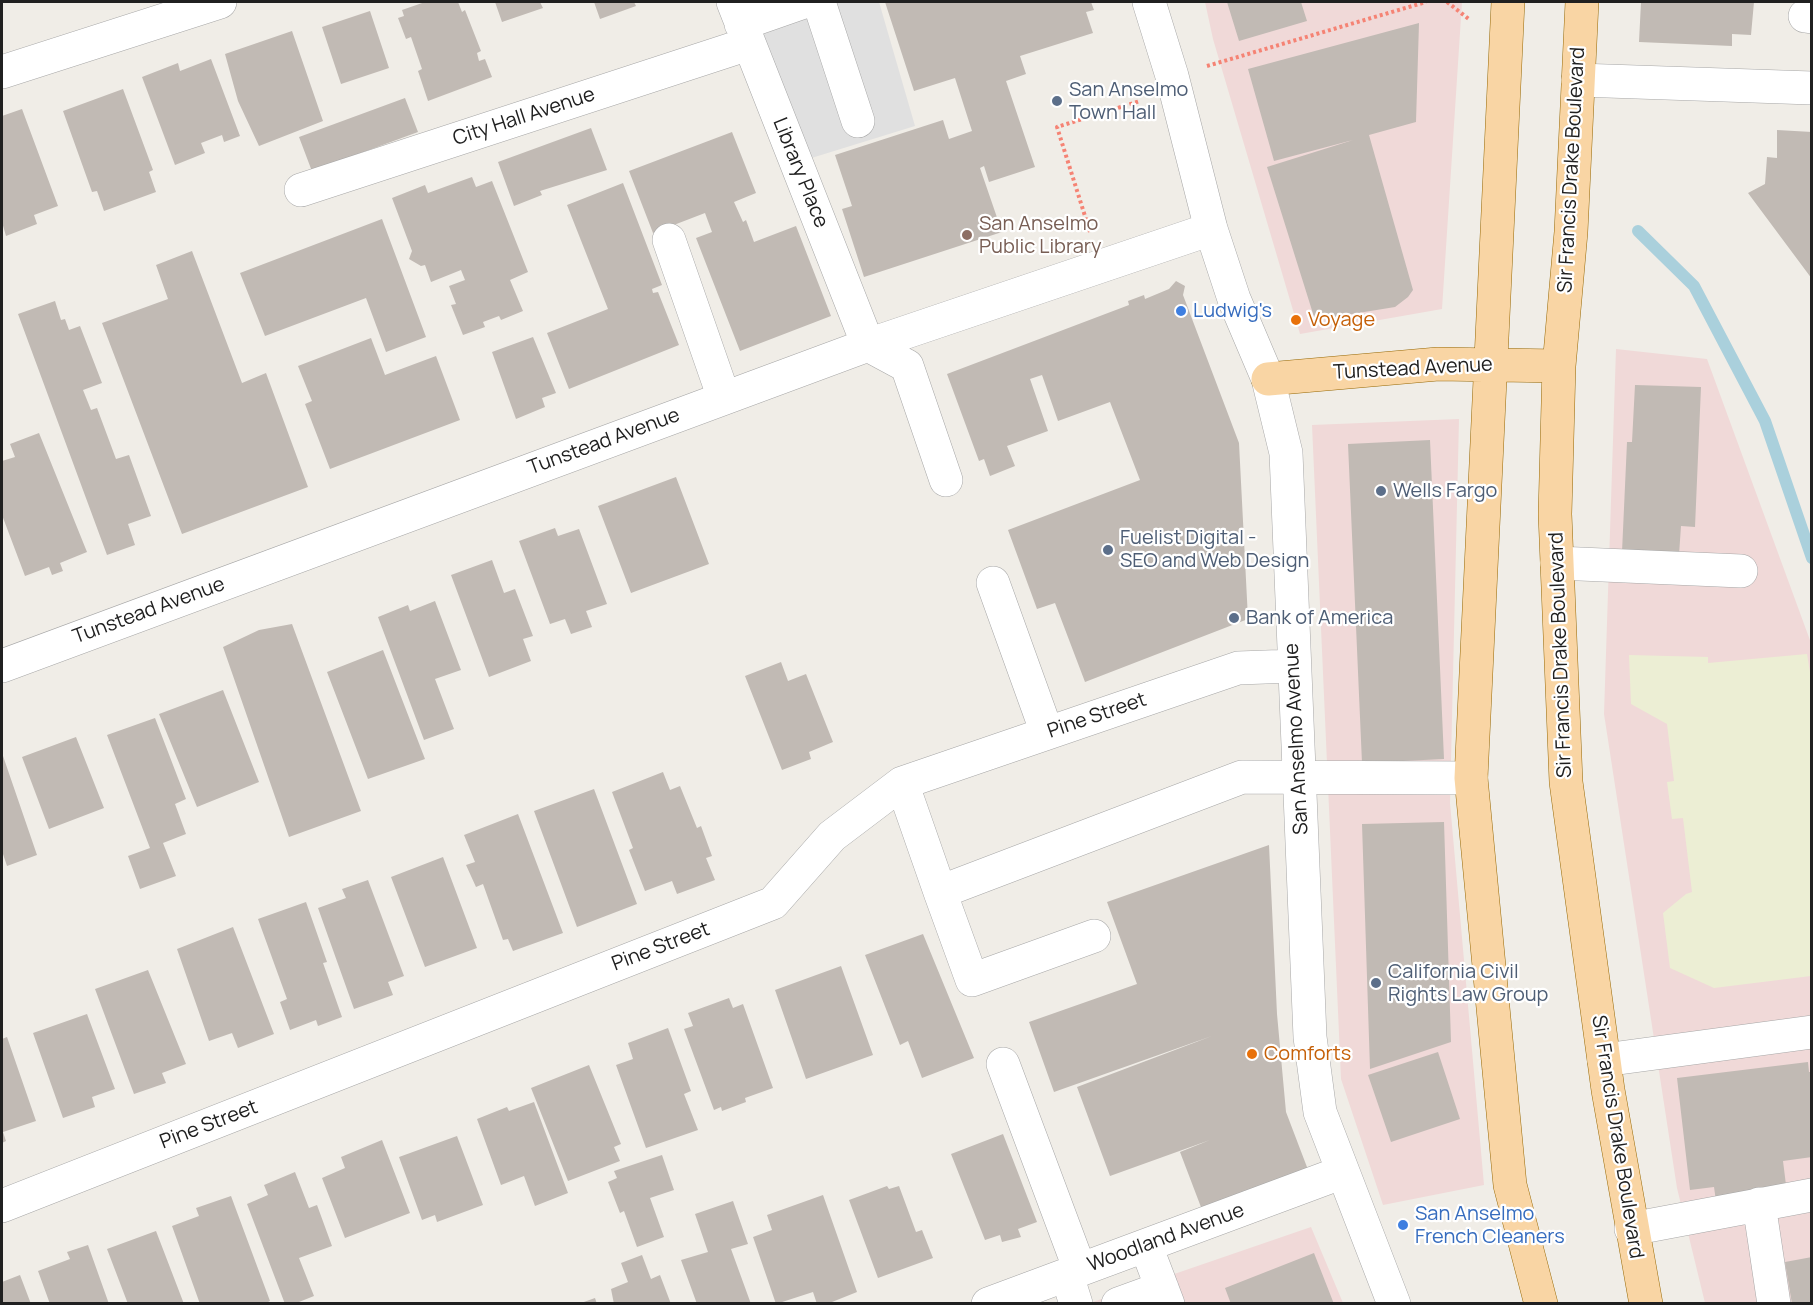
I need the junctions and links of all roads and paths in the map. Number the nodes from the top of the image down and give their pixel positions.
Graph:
1 (220, 2) edge
2 (804, 2) edge
3 (819, 2) edge
4 (1149, 2) edge
5 (1426, 2) edge
6 (1508, 2) edge
7 (1582, 2) edge
8 (741, 23) edge
9 (2, 72) edge
10 (1578, 80) junction
11 (1173, 83) junction
12 (1812, 88) edge
13 (858, 121) dead end
14 (301, 190) dead end
15 (1211, 229) junction
16 (669, 240) dead end
17 (1101, 267) junction
18 (868, 345) junction
19 (1488, 363) junction
20 (1559, 366) junction
21 (1268, 379) junction
22 (724, 398) junction
23 (946, 480) dead end
24 (1557, 563) junction
25 (1741, 571) dead end
26 (993, 583) dead end
27 (2, 666) edge
28 (1293, 666) junction
29 (1047, 733) junction
30 (1299, 777) junction
31 (1471, 778) junction
32 (902, 783) junction
33 (940, 892) junction
34 (1094, 936) dead end
35 (1812, 1032) edge
36 (1604, 1060) junction
37 (1004, 1064) dead end
38 (1343, 1172) junction
39 (1812, 1195) edge
40 (1759, 1203) junction
41 (2, 1206) edge
42 (1631, 1229) junction
43 (1146, 1246) junction
44 (1074, 1283) edge
45 (1165, 1296) edge
46 (988, 1304) edge
47 (1118, 1304) edge
48 (1394, 1304) edge
49 (1541, 1304) edge
50 (1646, 1304) edge
51 (1774, 1304) edge

1 - 9 street
2 - 8 street, City Hall Avenue
3 - 13 street
4 - 11 street, San Anselmo Avenue
5 - 11 path
6 - 19 main road
7 - 10 main road, Sir Francis Drake Boulevard
8 - 14 street, City Hall Avenue
8 - 18 street, Library Place
10 - 12 street
10 - 20 main road, Sir Francis Drake Boulevard
11 - 15 street, San Anselmo Avenue
11 - 17 path
15 - 17 street, Tunstead Avenue
15 - 21 street, San Anselmo Avenue
16 - 22 street
17 - 18 street, Tunstead Avenue
18 - 22 street, Tunstead Avenue
18 - 23 street
19 - 20 main road, Tunstead Avenue
19 - 21 main road, Tunstead Avenue
19 - 31 main road
20 - 24 main road, Sir Francis Drake Boulevard
21 - 28 street, San Anselmo Avenue
22 - 27 street, Tunstead Avenue
24 - 25 street
24 - 36 main road, Sir Francis Drake Boulevard
26 - 29 street
28 - 29 street, Pine Street
28 - 30 street, San Anselmo Avenue
29 - 32 street, Pine Street
30 - 31 street
30 - 33 street
30 - 38 street, San Anselmo Avenue
31 - 49 main road
32 - 33 street
32 - 41 street, Pine Street
33 - 34 street
35 - 36 street
36 - 42 main road, Sir Francis Drake Boulevard
37 - 44 street
38 - 43 street, Woodland Avenue
38 - 48 street, San Anselmo Avenue
39 - 40 street
40 - 42 street
40 - 51 street
42 - 50 main road, Sir Francis Drake Boulevard
43 - 44 street, Woodland Avenue
43 - 45 street
44 - 46 street, Woodland Avenue
45 - 47 street

